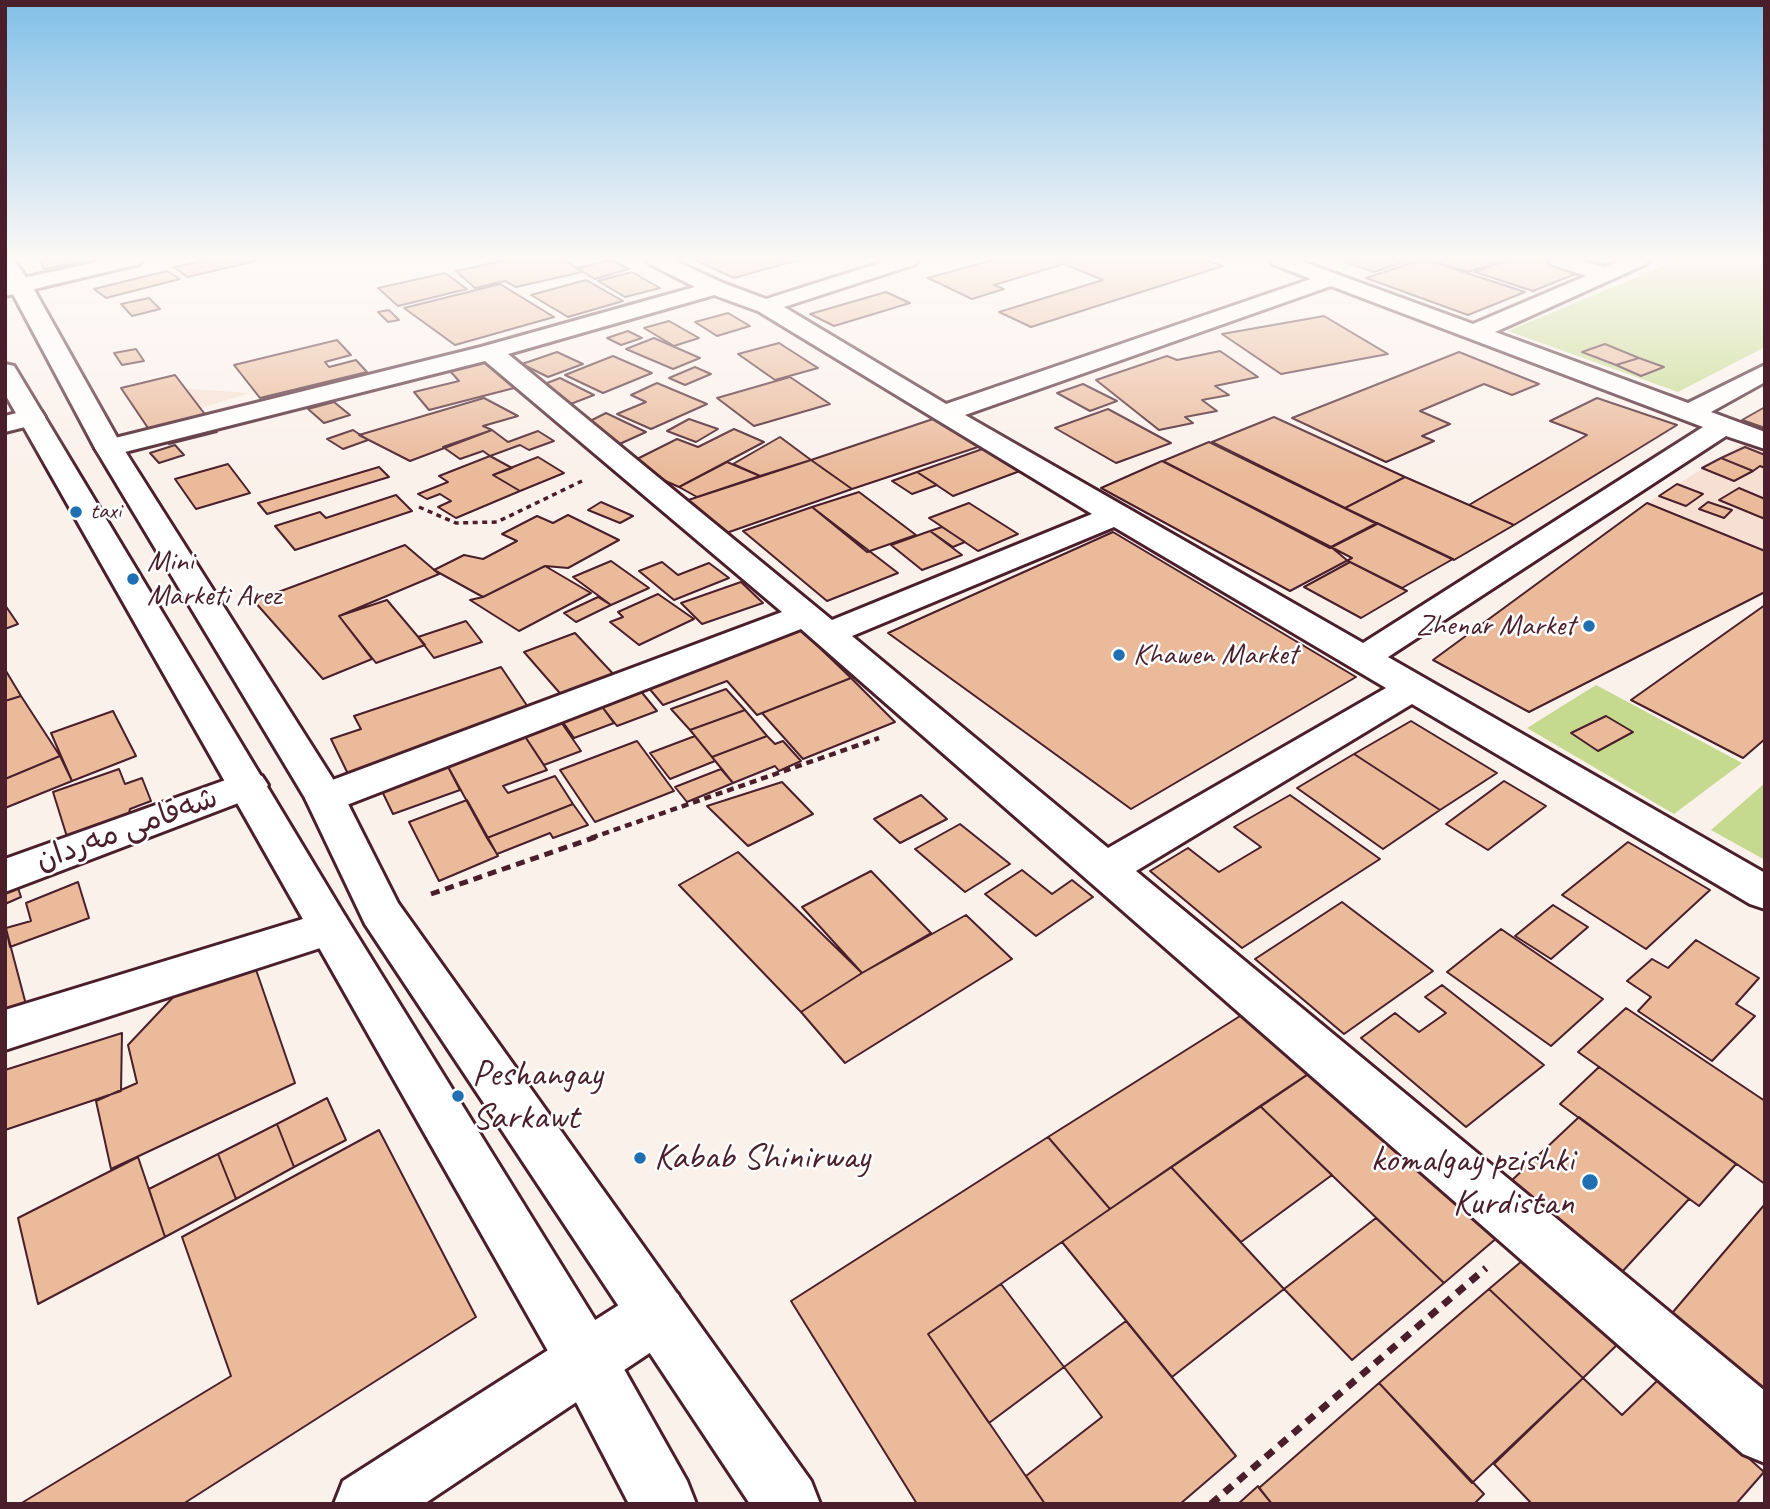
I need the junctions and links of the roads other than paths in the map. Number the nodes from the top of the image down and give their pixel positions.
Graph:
1 (41, 330) edge
2 (566, 330) edge
3 (806, 330) edge
4 (1183, 330) edge
5 (1471, 330) edge
6 (1479, 330) edge
7 (1475, 332) junction
8 (490, 352) junction
9 (5, 371) edge
10 (1765, 372) edge
11 (1690, 413) junction
12 (943, 414) junction
13 (19, 421) edge
14 (1724, 425) junction
15 (1765, 441) edge
16 (109, 448) junction
17 (1116, 515) junction
18 (817, 625) junction
19 (1363, 658) junction
20 (1413, 688) junction
21 (248, 785) junction
22 (325, 798) junction
23 (1104, 870) junction
24 (5, 876) edge
25 (1765, 893) edge
26 (329, 928) junction
27 (5, 1030) edge
28 (657, 1314) junction
29 (586, 1360) junction
30 (1765, 1432) edge
31 (366, 1504) edge
32 (664, 1504) edge
33 (788, 1504) edge

1 - 16 main road
2 - 8 main road
3 - 12 main road
4 - 12 main road
5 - 7 main road
6 - 7 main road
7 - 11 main road
8 - 16 main road
8 - 18 main road
9 - 13 main road
10 - 11 main road
11 - 14 main road
12 - 17 main road
13 - 21 main road
14 - 15 main road
14 - 19 main road
16 - 22 main road
17 - 18 main road
17 - 19 main road
18 - 22 main road
18 - 23 main road
19 - 20 main road
20 - 23 main road
20 - 25 main road
21 - 24 main road, شەقامی مەردان
21 - 26 main road
22 - 28 main road
23 - 30 main road
26 - 27 main road
26 - 29 main road
28 - 29 main road
28 - 33 main road
29 - 31 main road
29 - 32 main road

